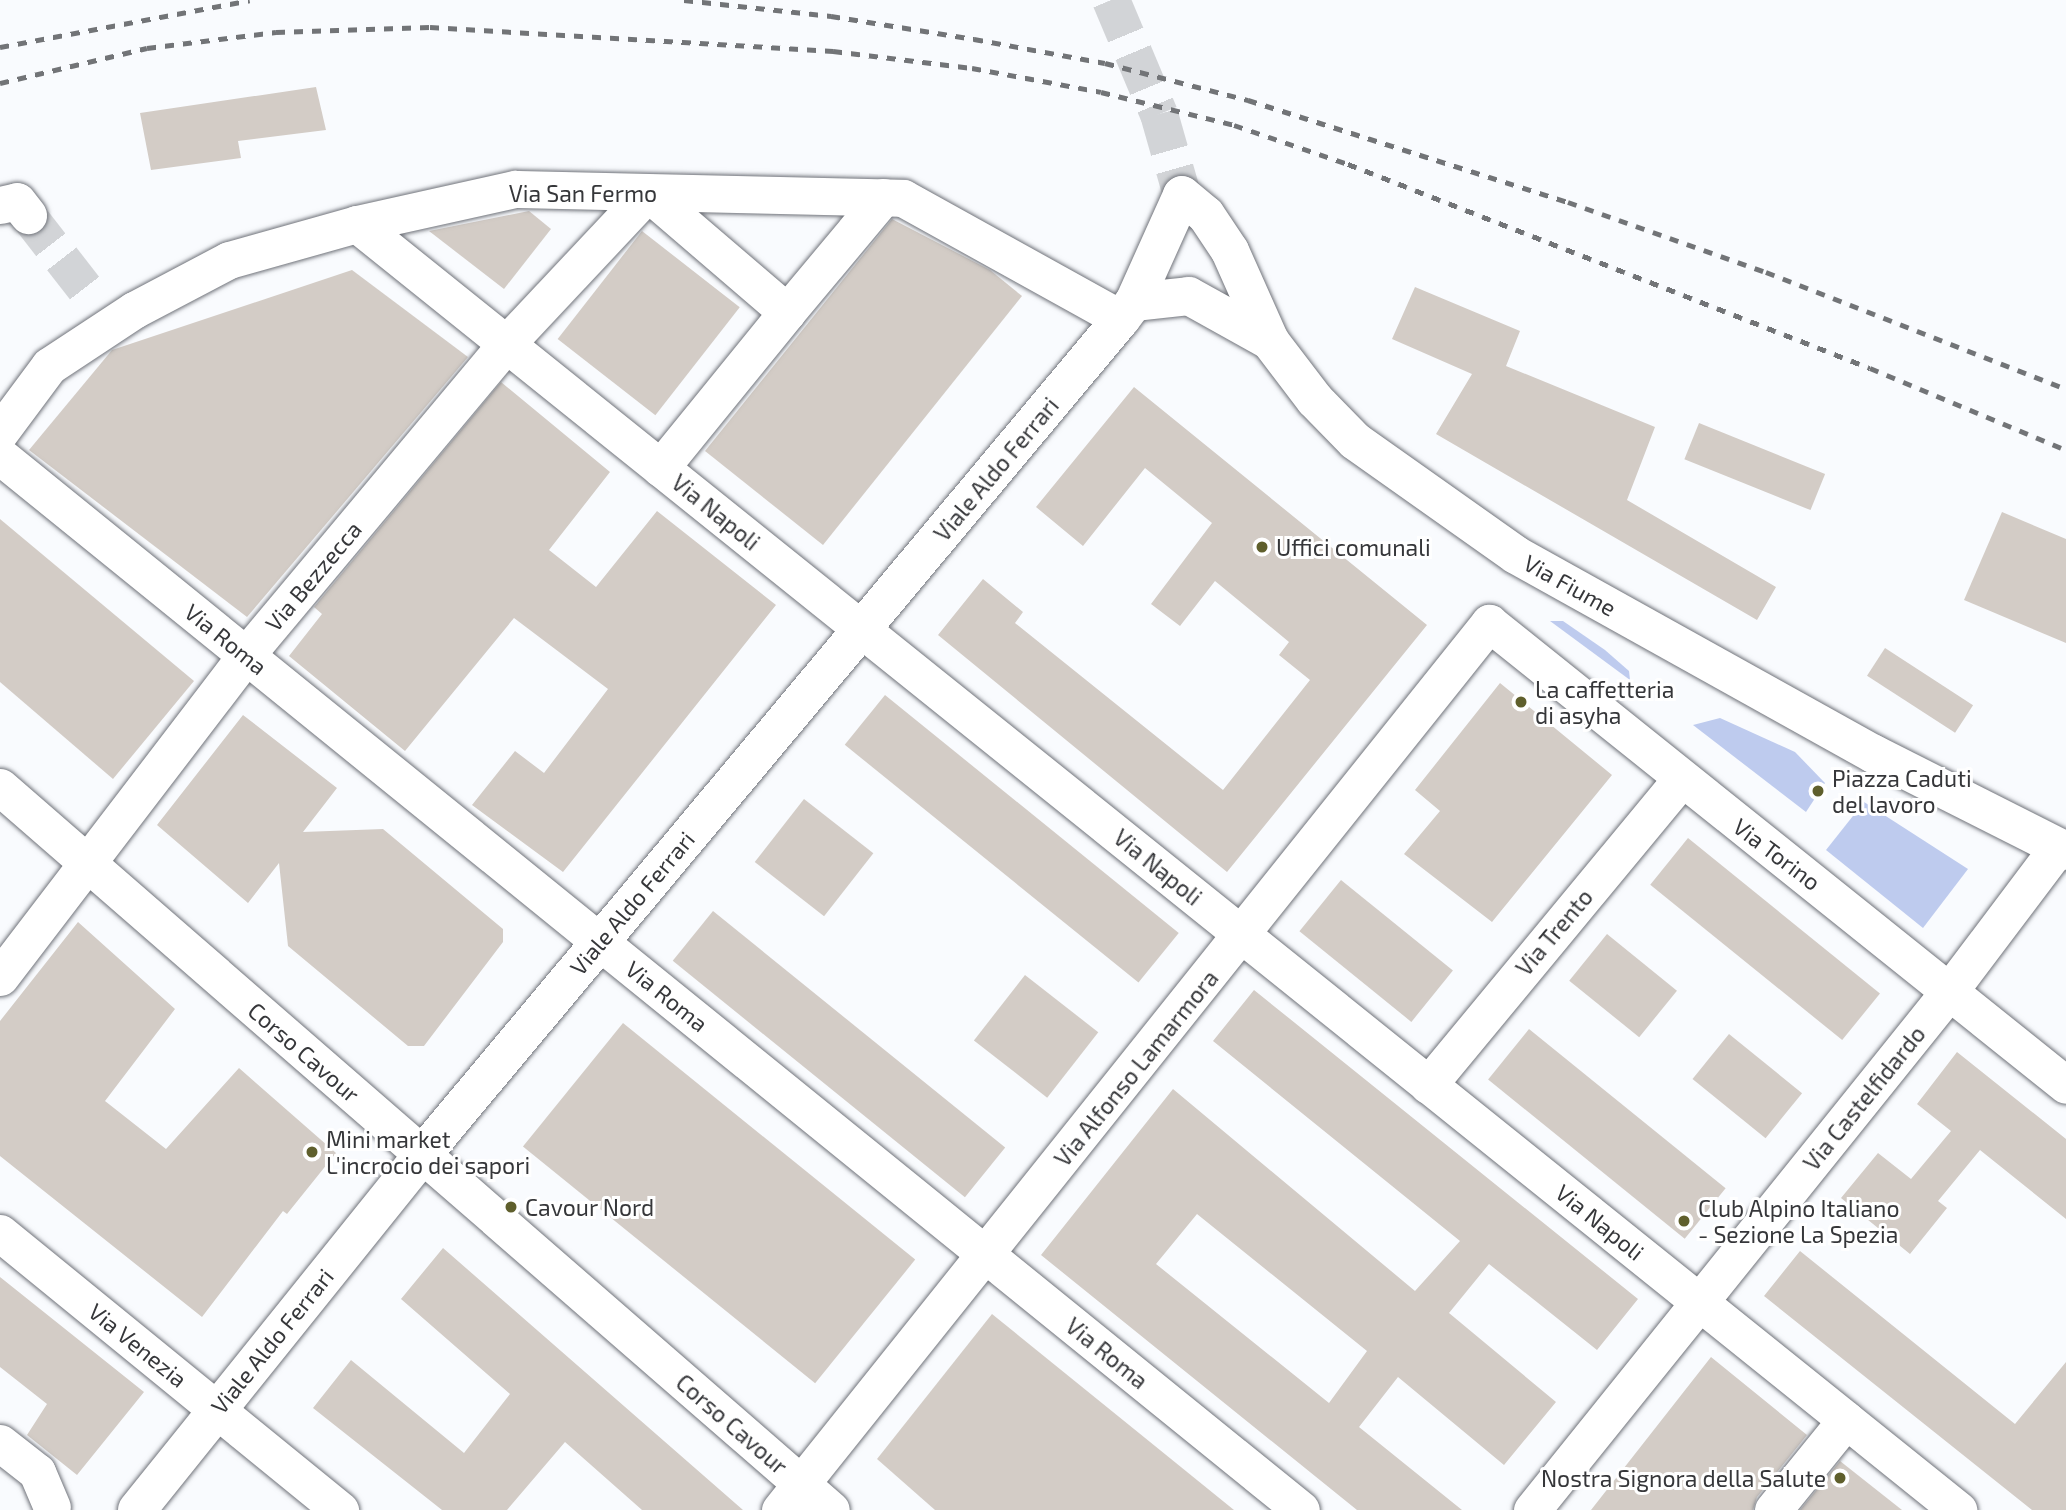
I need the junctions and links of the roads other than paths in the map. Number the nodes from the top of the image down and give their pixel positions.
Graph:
1 (648, 193) junction
2 (1182, 195) joint
3 (883, 197) junction
4 (357, 224) junction
5 (1128, 310) junction
6 (787, 312) junction
7 (1270, 341) junction
8 (506, 344) junction
9 (0, 432) edge
10 (0, 456) edge
11 (660, 468) junction
12 (1489, 623) joint
13 (861, 629) junction
14 (246, 655) junction
15 (1680, 780) junction
16 (0, 787) edge
17 (2062, 849) edge
18 (89, 865) junction
19 (1243, 935) junction
20 (600, 942) junction
21 (0, 977) edge
22 (1951, 989) junction
23 (1428, 1085) junction
24 (2066, 1085) edge
25 (422, 1155) junction
26 (0, 1233) edge
27 (986, 1255) junction
28 (1699, 1303) junction
29 (217, 1410) junction
30 (1846, 1420) junction
31 (0, 1443) edge
32 (0, 1467) edge
33 (790, 1497) edge
34 (54, 1508) edge
35 (137, 1510) edge
36 (340, 1510) edge
37 (831, 1510) edge
38 (1301, 1510) edge
39 (1532, 1510) edge
40 (1773, 1510) edge
41 (1958, 1510) edge

1 - 3 street, Via San Fermo
1 - 4 street, Via San Fermo
1 - 6 street
1 - 8 street, Via Bezzecca
2 - 5 main road, Viale Aldo Ferrari
2 - 7 main road, Via Fiume
3 - 5 street, Via San Fermo
3 - 6 street
4 - 8 street, Via Napoli
4 - 9 street, Via San Fermo
5 - 7 main road
5 - 13 main road, Viale Aldo Ferrari
6 - 11 street
7 - 17 main road, Via Fiume
8 - 11 street, Via Napoli
8 - 14 street, Via Bezzecca
10 - 14 street, Via Roma
11 - 13 street, Via Napoli
12 - 15 street, Via Torino
12 - 19 street, Via Alfonso Lamarmora
13 - 19 street, Via Napoli
13 - 20 main road, Viale Aldo Ferrari
14 - 18 street, Via Bezzecca
14 - 20 street, Via Roma
15 - 22 street, Via Torino
15 - 23 street, Via Trento
16 - 18 street, Corso Cavour
17 - 22 street, Via Castelfidardo
18 - 21 street, Via Bezzecca
18 - 25 street, Corso Cavour
19 - 23 street, Via Napoli
19 - 27 street, Via Alfonso Lamarmora
20 - 25 main road, Viale Aldo Ferrari
20 - 27 street, Via Roma
22 - 24 street, Via Torino
22 - 28 street, Via Castelfidardo
23 - 28 street, Via Napoli
25 - 29 main road, Viale Aldo Ferrari
25 - 33 street, Corso Cavour
26 - 29 street, Via Venezia
27 - 33 street, Via Alfonso Lamarmora
27 - 38 street, Via Roma
28 - 30 street, Via Napoli
28 - 39 street, Via Castelfidardo
29 - 35 main road, Viale Aldo Ferrari
29 - 36 street, Via Venezia
30 - 40 street
30 - 41 street, Via Napoli
31 - 34 street
32 - 34 street
33 - 37 street, Corso Cavour

